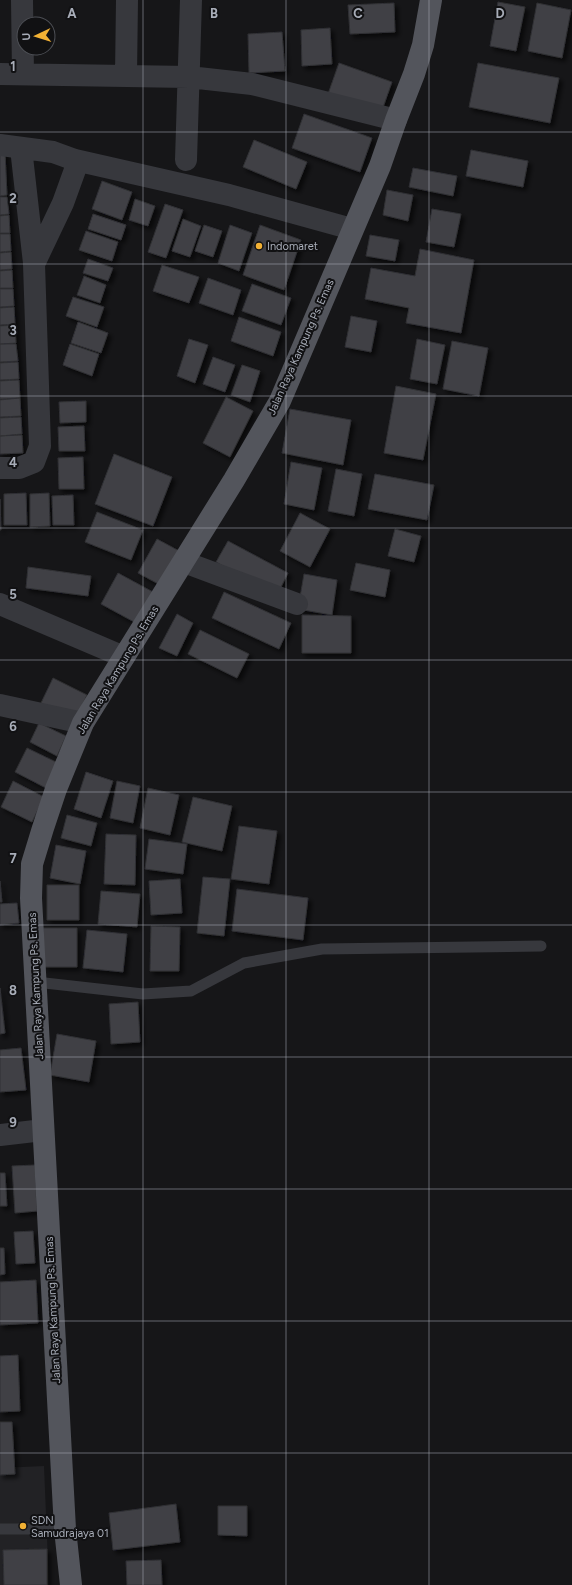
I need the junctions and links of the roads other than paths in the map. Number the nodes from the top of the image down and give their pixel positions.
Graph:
1 (22, 0) edge
2 (127, 0) edge
3 (191, 0) edge
4 (431, 0) edge
5 (23, 73) junction
6 (0, 74) edge
7 (126, 75) junction
8 (189, 77) junction
9 (396, 120) junction
10 (10, 146) edge
11 (75, 160) junction
12 (186, 160) dead end
13 (352, 229) junction
14 (34, 264) junction
15 (0, 468) edge
16 (184, 562) junction
17 (0, 604) edge
18 (296, 604) dead end
19 (124, 657) junction
20 (0, 705) edge
21 (83, 723) junction
22 (541, 946) dead end
23 (36, 982) junction
24 (43, 1130) junction
25 (0, 1135) edge
26 (0, 1529) edge
27 (65, 1529) junction
28 (71, 1585) edge

1 - 5 street
2 - 7 street
3 - 8 street
4 - 9 main road, Jalan Raya Kampung Ps. Emas
5 - 6 street
5 - 7 street
7 - 8 street
8 - 9 street
8 - 12 street
9 - 13 main road, Jalan Raya Kampung Ps. Emas
10 - 11 street
10 - 14 street
11 - 13 street
11 - 14 street
13 - 16 main road, Jalan Raya Kampung Ps. Emas
14 - 15 street
16 - 18 street
16 - 19 main road, Jalan Raya Kampung Ps. Emas
17 - 19 street
19 - 21 main road, Jalan Raya Kampung Ps. Emas
20 - 21 street
21 - 23 main road, Jalan Raya Kampung Ps. Emas
22 - 23 lane
23 - 24 main road, Jalan Raya Kampung Ps. Emas
24 - 25 street
24 - 27 main road, Jalan Raya Kampung Ps. Emas
26 - 27 lane
27 - 28 main road, Jalan Raya Kampung Ps. Emas

